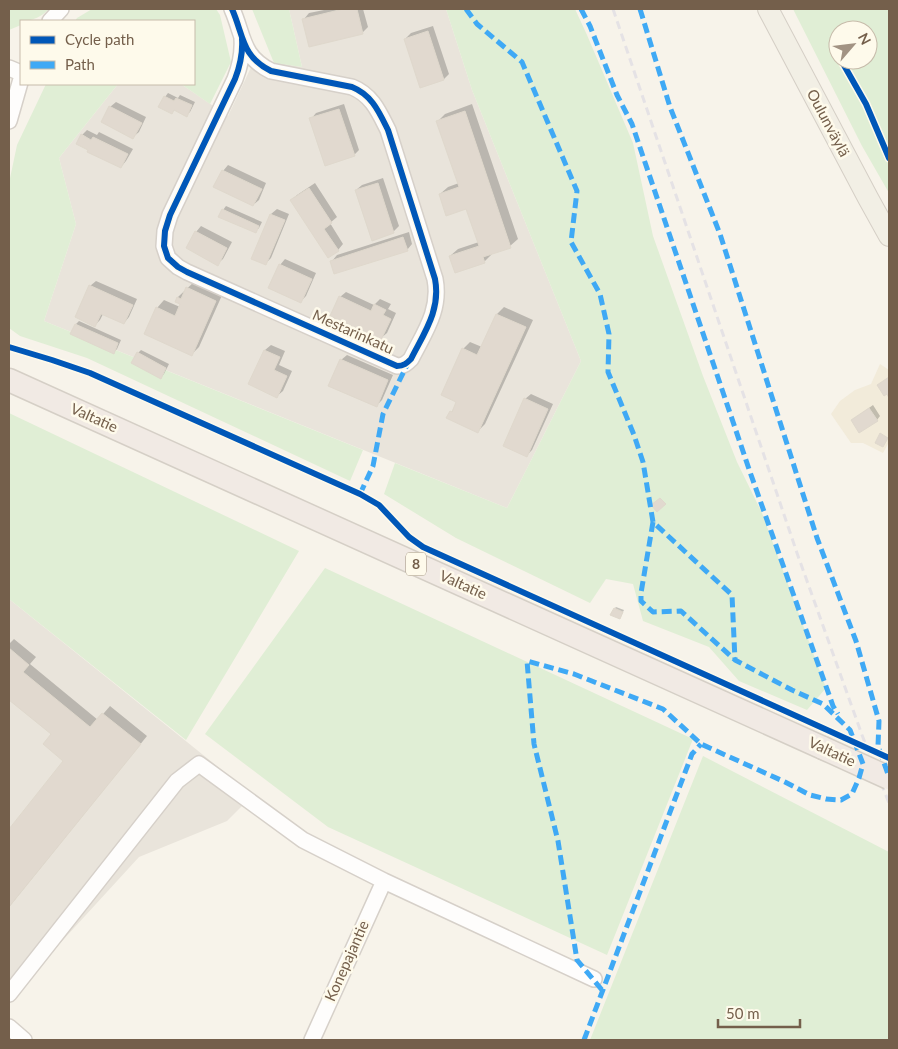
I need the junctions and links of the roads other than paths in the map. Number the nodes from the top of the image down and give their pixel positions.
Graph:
1 (61, 9) edge
2 (232, 9) edge
3 (768, 9) edge
4 (51, 20) edge
5 (242, 39) junction
6 (20, 82) edge
7 (9, 121) edge
8 (889, 236) edge
9 (9, 380) edge
10 (889, 778) edge
11 (384, 882) junction
12 (594, 979) dead end
13 (9, 994) edge
14 (9, 1027) edge
15 (24, 1040) edge
16 (312, 1040) edge

1 - 4 street
2 - 5 street, Mestarinkatu
3 - 8 main road, Oulunväylä
5 - 5 street, Mestarinkatu
6 - 7 street
9 - 10 highway, Valtatie / 8, bridge
11 - 12 street
11 - 13 street
11 - 16 street, Konepajantie
14 - 15 street

